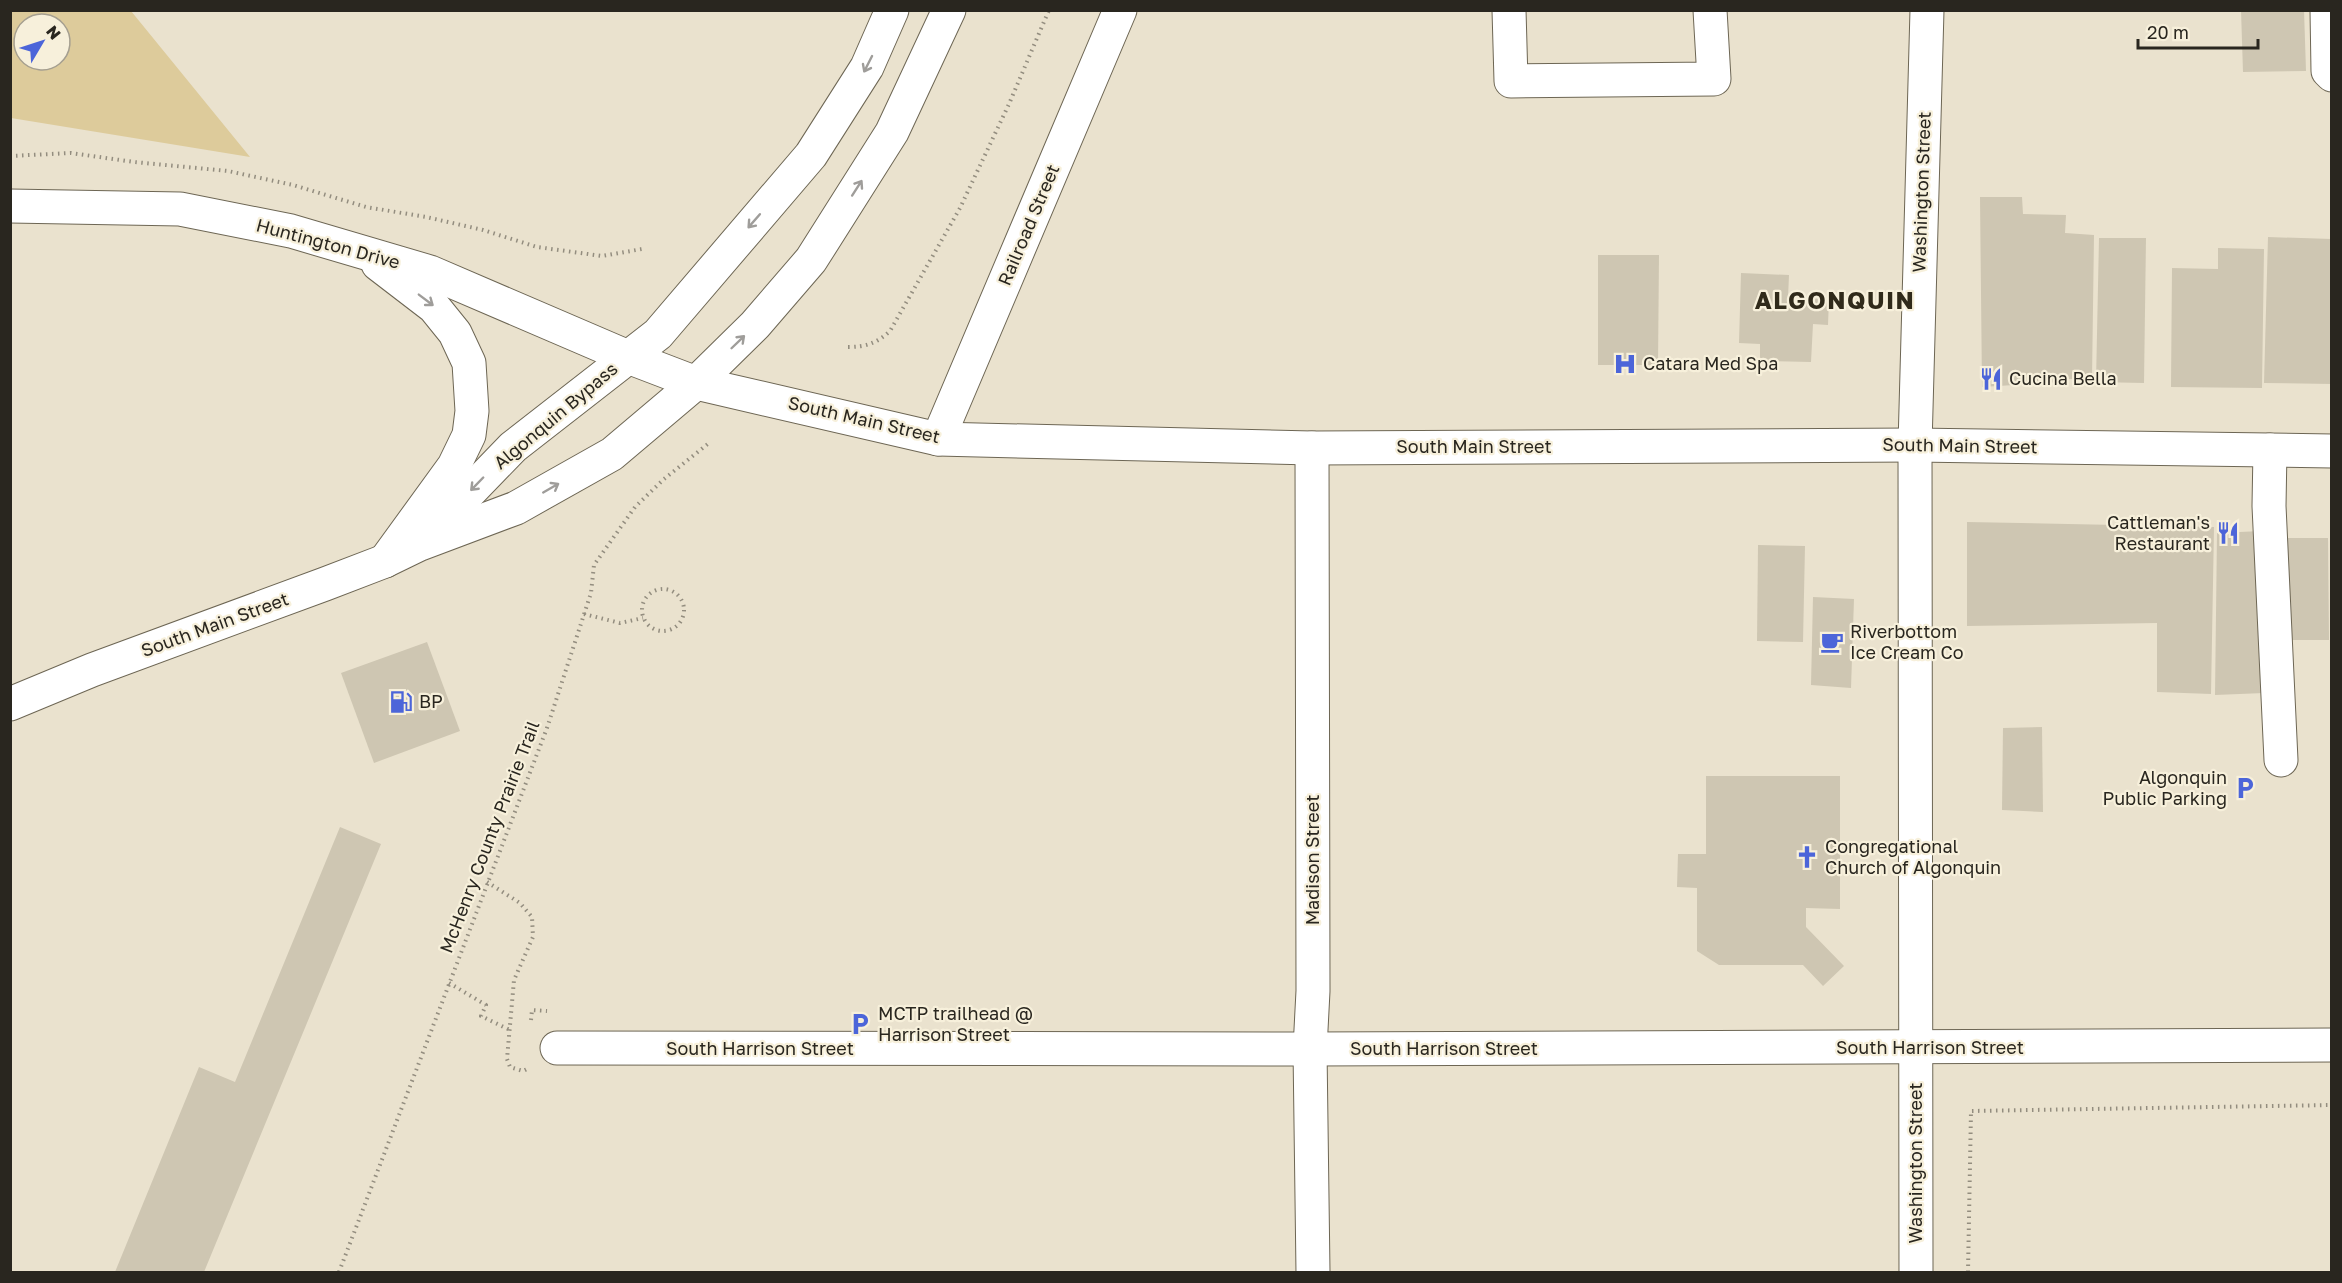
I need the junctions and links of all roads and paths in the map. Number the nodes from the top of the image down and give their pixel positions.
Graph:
1 (892, 10) edge
2 (948, 10) edge
3 (1049, 10) edge
4 (1120, 10) edge
5 (1509, 10) edge
6 (1710, 10) edge
7 (1927, 10) edge
8 (2327, 10) edge
9 (2331, 75) edge
10 (10, 156) edge
11 (10, 206) edge
12 (642, 249) dead end
13 (362, 252) junction
14 (848, 347) dead end
15 (628, 357) junction
16 (696, 382) junction
17 (938, 439) junction
18 (709, 443) dead end
19 (1915, 445) junction
20 (1312, 448) junction
21 (2270, 450) junction
22 (2331, 451) edge
23 (420, 544) junction
24 (385, 561) junction
25 (584, 614) junction
26 (643, 618) junction
27 (10, 704) edge
28 (2282, 760) dead end
29 (487, 882) junction
30 (449, 983) junction
31 (531, 1022) dead end
32 (510, 1030) junction
33 (2331, 1045) edge
34 (557, 1048) joint
35 (1917, 1048) junction
36 (1310, 1049) junction
37 (527, 1068) dead end
38 (2331, 1105) edge
39 (339, 1272) edge
40 (1313, 1272) edge
41 (1916, 1272) edge
42 (1968, 1272) edge

1 -> 15 street, Algonquin Bypass
16 -> 2 street
3 - 14 path
4 - 17 street, Railroad Street
5 - 6 street
7 - 19 street, Washington Street
8 - 9 street
10 - 12 path
11 - 13 street, Huntington Drive
13 - 15 street, Huntington Drive
13 -> 24 street
15 - 16 street, South Main Street
15 -> 23 street, Algonquin Bypass
16 - 17 street, South Main Street
23 -> 16 street
17 - 20 street, South Main Street
18 - 25 path, McHenry County Prairie Trail
19 - 20 street, South Main Street
19 - 21 street, South Main Street
19 - 35 street, Washington Street
20 - 36 street, Madison Street
21 - 22 street, South Main Street
21 - 28 street
23 - 24 street, South Main Street
24 - 27 street, South Main Street
25 - 26 path
25 - 29 path, McHenry County Prairie Trail
26 - 26 path
29 - 30 path, McHenry County Prairie Trail
29 - 32 path
30 - 32 path
30 - 39 path, McHenry County Prairie Trail
31 - 34 path
32 - 37 path
33 - 35 street, South Harrison Street
34 - 36 street, South Harrison Street
35 - 36 street, South Harrison Street
35 - 41 street, Washington Street
36 - 40 street, Madison Street
38 - 42 path

